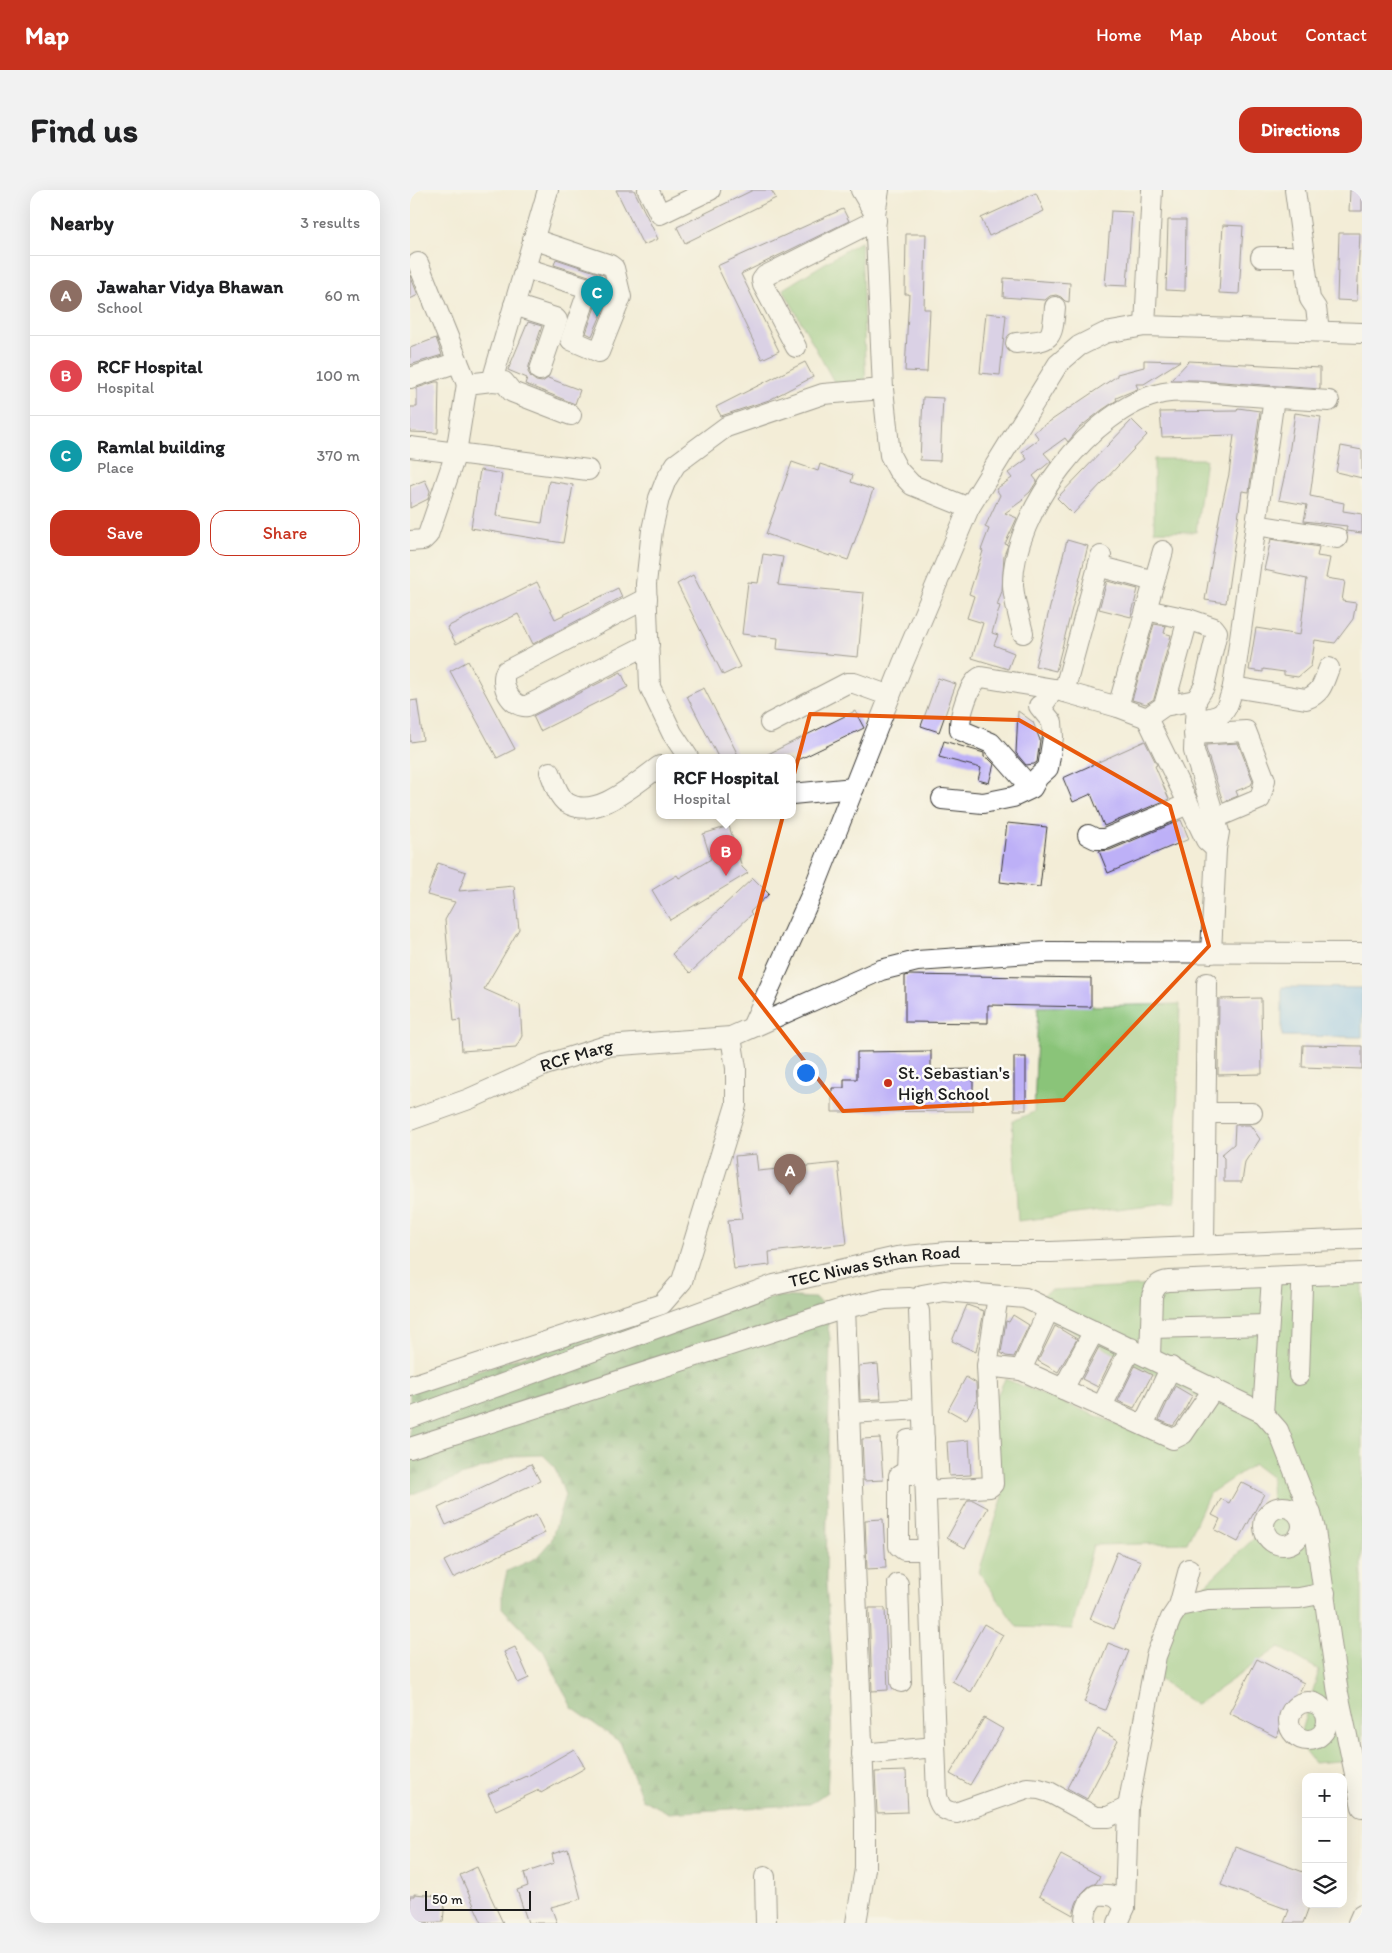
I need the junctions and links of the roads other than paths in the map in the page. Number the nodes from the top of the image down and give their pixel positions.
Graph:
1 (548, 190) edge
2 (648, 190) edge
3 (710, 190) edge
4 (860, 190) edge
5 (879, 190) edge
6 (1152, 190) edge
7 (1295, 190) edge
8 (875, 217) junction
9 (534, 239) junction
10 (1261, 257) dead end
11 (1304, 258) junction
12 (418, 263) dead end
13 (525, 268) junction
14 (514, 305) junction
15 (1055, 307) dead end
16 (1146, 326) junction
17 (1311, 331) junction
18 (1362, 333) edge
19 (1050, 336) junction
20 (1016, 343) dead end
21 (796, 347) dead end
22 (458, 362) junction
23 (1058, 364) junction
24 (540, 370) dead end
25 (410, 378) edge
26 (492, 381) junction
27 (467, 384) junction
28 (883, 389) junction
29 (1274, 398) junction
30 (1329, 401) dead end
31 (571, 415) dead end
32 (410, 447) edge
33 (456, 453) junction
34 (588, 470) dead end
35 (969, 508) junction
36 (1256, 525) junction
37 (1336, 538) dead end
38 (410, 542) edge
39 (1163, 551) dead end
40 (1154, 581) junction
41 (647, 598) junction
42 (1146, 610) junction
43 (1188, 619) junction
44 (1024, 633) dead end
45 (649, 644) junction
46 (1329, 668) dead end
47 (1019, 683) junction
48 (1233, 687) junction
49 (1059, 691) junction
50 (890, 696) junction
51 (1196, 700) junction
52 (1039, 706) junction
53 (1164, 706) junction
54 (1118, 707) junction
55 (1148, 718) junction
56 (770, 723) dead end
57 (1195, 728) junction
58 (681, 754) edge
59 (656, 769) edge
60 (550, 772) dead end
61 (1026, 783) junction
62 (854, 788) junction
63 (796, 794) edge
64 (942, 799) dead end
65 (1188, 804) junction
66 (1214, 818) junction
67 (1088, 835) dead end
68 (1216, 849) junction
69 (1211, 953) junction
70 (1362, 953) edge
71 (1207, 984) dead end
72 (752, 1027) junction
73 (732, 1037) junction
74 (1206, 1113) junction
75 (1252, 1113) dead end
76 (410, 1120) edge
77 (1362, 1239) edge
78 (1204, 1245) junction
79 (1362, 1273) edge
80 (1272, 1277) junction
81 (1302, 1287) dead end
82 (998, 1296) junction
83 (917, 1301) junction
84 (845, 1308) junction
85 (1049, 1309) junction
86 (1151, 1328) junction
87 (1268, 1330) junction
88 (1094, 1331) junction
89 (1300, 1336) junction
90 (1131, 1348) junction
91 (1150, 1357) junction
92 (987, 1366) junction
93 (1171, 1367) junction
94 (1021, 1370) junction
95 (1299, 1375) dead end
96 (410, 1386) edge
97 (1214, 1388) junction
98 (1063, 1389) junction
99 (1102, 1406) junction
100 (922, 1409) junction
101 (849, 1412) junction
102 (1263, 1413) junction
103 (410, 1418) edge
104 (1143, 1425) junction
105 (410, 1448) edge
106 (919, 1480) junction
107 (928, 1550) junction
108 (1189, 1570) dead end
109 (898, 1584) dead end
110 (1325, 1593) junction
111 (930, 1606) junction
112 (1179, 1606) junction
113 (899, 1608) junction
114 (932, 1664) junction
115 (1338, 1693) junction
116 (1318, 1704) junction
117 (1320, 1736) junction
118 (1352, 1740) edge
119 (936, 1747) junction
120 (862, 1754) junction
121 (1362, 1806) edge
122 (1128, 1807) junction
123 (764, 1877) dead end
124 (1362, 1914) edge
125 (1122, 1915) edge
126 (766, 1923) edge
127 (856, 1923) edge
128 (1085, 1923) edge
129 (1358, 1923) edge

1 - 9 street
2 - 3 street
4 - 8 street
5 - 8 street
6 - 16 street
7 - 11 street
8 - 21 street
8 - 28 street
9 - 13 street
9 - 13 street
10 - 11 street
11 - 17 street
12 - 22 street
13 - 14 street
14 - 24 street
14 - 26 street
15 - 19 street
16 - 17 street
16 - 23 street
17 - 18 street
19 - 20 street
19 - 23 street
22 - 25 street
22 - 27 street
23 - 35 street
26 - 27 street
26 - 31 street
27 - 33 street
28 - 35 street
28 - 41 street
29 - 30 street
29 - 36 street
29 - 44 street
32 - 33 street
33 - 34 street
33 - 38 street
35 - 50 street
36 - 37 street
36 - 48 street
39 - 40 street
40 - 42 street
40 - 49 street
41 - 45 street
41 - 45 street
42 - 43 street
42 - 54 street
43 - 51 street
43 - 53 street
45 - 58 street
46 - 48 street
47 - 49 street
47 - 52 street
47 - 61 street
48 - 57 street
49 - 52 street
49 - 54 street
50 - 56 street
50 - 62 street
51 - 53 street
51 - 57 street
52 - 61 street
53 - 55 street
54 - 55 street
55 - 65 street
57 - 66 street
57 - 66 street
59 - 60 street
61 - 64 street
62 - 63 street
62 - 72 street
65 - 67 street
65 - 68 street
66 - 68 street
68 - 69 street
69 - 70 street, RCF Marg
69 - 72 street, RCF Marg
71 - 74 street
72 - 73 street, RCF Marg
73 - 76 street, RCF Marg
73 - 96 street
74 - 75 street
74 - 78 street
77 - 78 street, TEC Niwas Sthan Road
78 - 103 street, TEC Niwas Sthan Road
79 - 80 street
80 - 86 street
80 - 87 street
81 - 89 street
82 - 83 street
82 - 85 street
82 - 92 street
83 - 84 street
83 - 100 street
84 - 101 street
84 - 105 street
85 - 88 street
85 - 94 street
86 - 87 street
86 - 91 street
87 - 89 street
87 - 102 street
88 - 90 street
88 - 98 street
89 - 95 street
90 - 91 street
90 - 99 street
91 - 93 street
92 - 94 street
92 - 106 street
93 - 97 street
93 - 104 street
94 - 98 street
97 - 102 street
97 - 104 street
98 - 99 street
99 - 104 street
100 - 101 street
100 - 106 street
101 - 120 street
102 - 110 street
106 - 107 street
106 - 107 street
107 - 111 street
108 - 112 street
109 - 113 street
110 - 112 street
110 - 115 street
111 - 113 street
111 - 114 street
112 - 122 street
113 - 114 street
114 - 119 street
115 - 116 street
115 - 118 street
116 - 117 street
116 - 117 street
117 - 118 street
118 - 121 street
119 - 120 street
119 - 122 street
120 - 127 street
122 - 125 street
123 - 126 street
124 - 129 street
125 - 128 street

